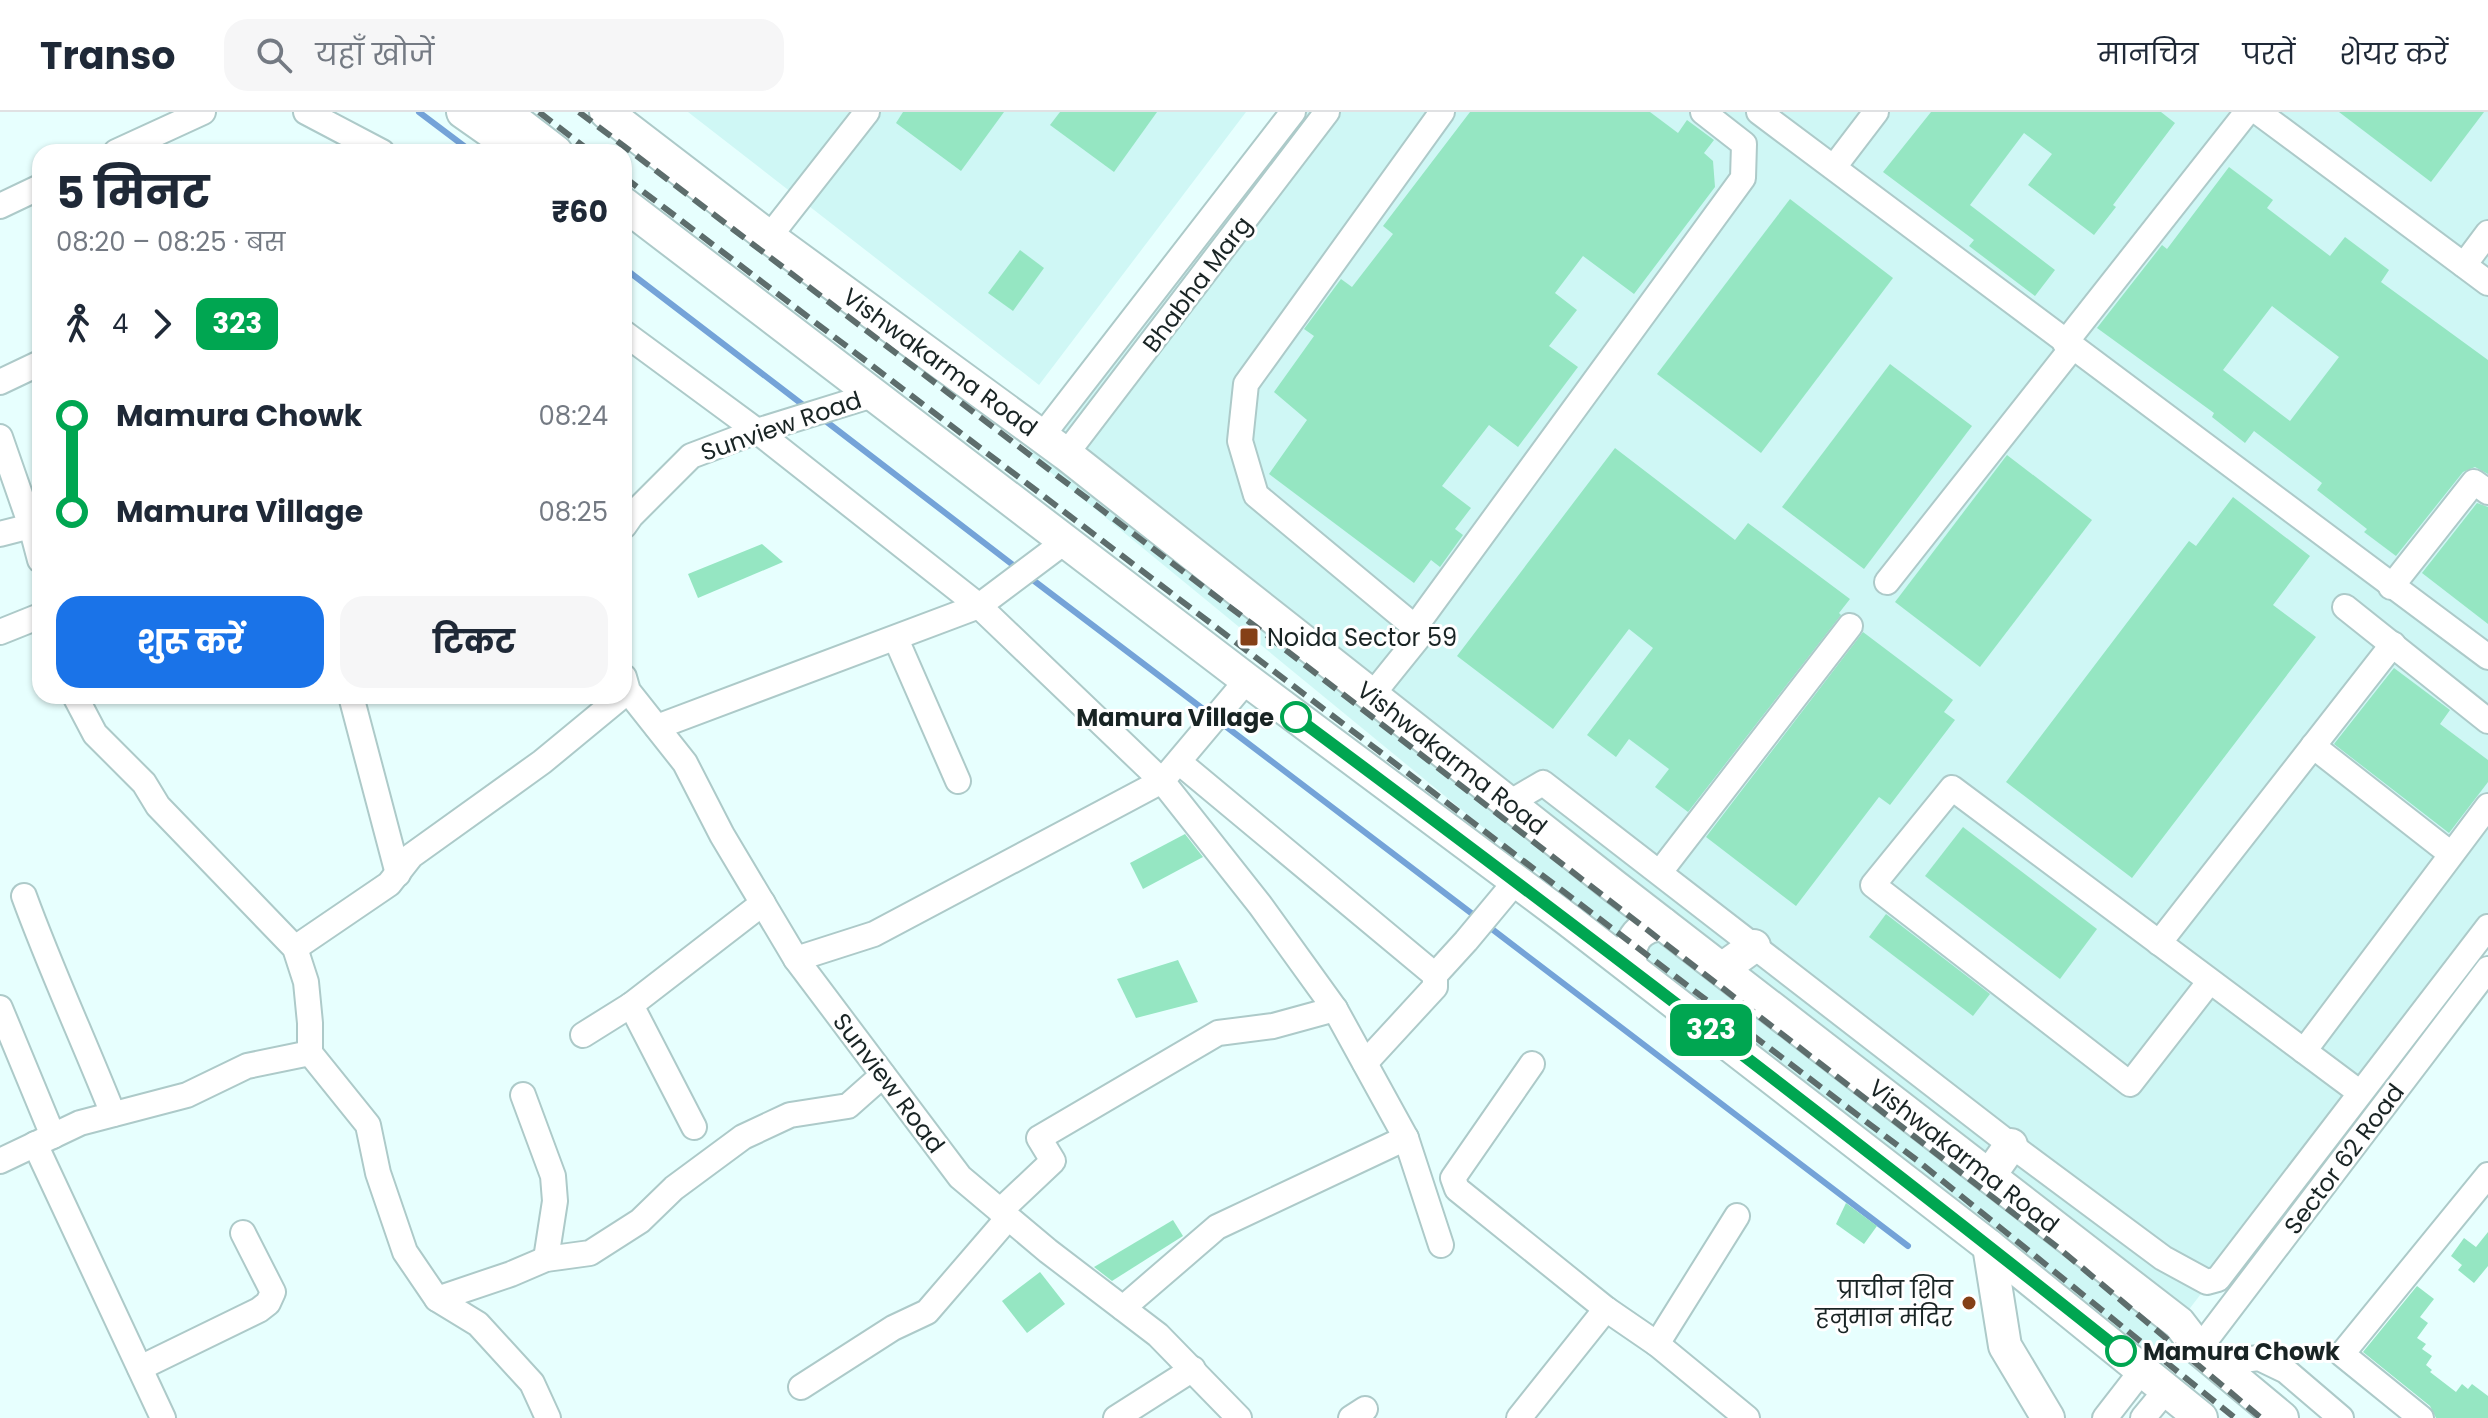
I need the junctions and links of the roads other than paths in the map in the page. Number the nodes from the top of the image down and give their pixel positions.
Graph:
1 (203, 112) edge
2 (306, 112) edge
3 (463, 112) edge
4 (504, 112) edge
5 (867, 112) edge
6 (1293, 112) edge
7 (1327, 112) edge
8 (1442, 112) edge
9 (1703, 112) edge
10 (1759, 112) edge
11 (1876, 112) edge
12 (2247, 112) edge
13 (2258, 112) edge
14 (607, 113) edge
15 (147, 144) edge
16 (367, 144) edge
17 (509, 144) edge
18 (546, 144) edge
19 (1834, 167) junction
20 (32, 191) edge
21 (0, 206) edge
22 (632, 210) edge
23 (2488, 233) edge
24 (769, 237) junction
25 (2464, 265) junction
26 (2488, 283) edge
27 (632, 339) edge
28 (2069, 345) junction
29 (32, 367) edge
30 (1095, 368) junction
31 (0, 382) edge
32 (1119, 386) junction
33 (873, 395) junction
34 (757, 431) junction
35 (0, 437) edge
36 (1054, 445) junction
37 (2483, 479) edge
38 (632, 518) edge
39 (31, 526) junction
40 (32, 530) edge
41 (0, 534) edge
42 (1067, 540) junction
43 (1887, 582) dead end
44 (2391, 587) junction
45 (979, 606) junction
46 (2345, 607) dead end
47 (32, 619) edge
48 (1850, 626) dead end
49 (1415, 627) junction
50 (0, 632) edge
51 (896, 639) junction
52 (2393, 644) junction
53 (2488, 657) edge
54 (1247, 680) junction
55 (1372, 695) junction
56 (632, 698) edge
57 (79, 704) edge
58 (353, 704) edge
59 (609, 704) edge
60 (2488, 721) edge
61 (657, 727) junction
62 (2313, 746) junction
63 (1179, 762) junction
64 (958, 781) dead end
65 (1162, 781) junction
66 (1509, 803) junction
67 (2488, 806) edge
68 (2451, 854) junction
69 (1660, 872) junction
70 (398, 874) junction
71 (1516, 881) junction
72 (1614, 886) junction
73 (24, 896) dead end
74 (763, 903) junction
75 (1663, 924) junction
76 (2488, 927) edge
77 (1579, 928) junction
78 (2159, 943) junction
79 (1754, 946) junction
80 (295, 948) junction
81 (796, 959) junction
82 (1631, 968) junction
83 (1722, 969) junction
84 (2488, 969) edge
85 (1435, 975) junction
86 (2210, 981) junction
87 (631, 1005) junction
88 (0, 1008) edge
89 (1335, 1009) junction
90 (2423, 1010) junction
91 (2445, 1026) junction
92 (583, 1035) dead end
93 (2304, 1051) junction
94 (310, 1053) junction
95 (1365, 1063) junction
96 (1532, 1064) dead end
97 (883, 1075) junction
98 (2359, 1092) junction
99 (523, 1095) dead end
100 (113, 1114) junction
101 (694, 1127) dead end
102 (1406, 1138) junction
103 (44, 1140) junction
104 (2011, 1145) junction
105 (0, 1161) edge
106 (2488, 1175) edge
107 (1989, 1176) junction
108 (1004, 1214) junction
109 (1737, 1216) dead end
110 (243, 1233) dead end
111 (1441, 1245) dead end
112 (1989, 1246) junction
113 (546, 1259) junction
114 (437, 1299) junction
115 (1123, 1308) junction
116 (1606, 1309) junction
117 (1657, 1344) junction
118 (2208, 1356) junction
119 (140, 1368) junction
120 (1193, 1369) junction
121 (2155, 1379) junction
122 (801, 1387) dead end
123 (163, 1418) edge
124 (548, 1418) edge
125 (1116, 1418) edge
126 (1239, 1418) edge
127 (1519, 1418) edge
128 (1747, 1418) edge
129 (2048, 1418) edge
130 (2105, 1418) edge
131 (2143, 1418) edge
132 (2201, 1418) edge
133 (2282, 1418) edge
134 (2341, 1418) edge
135 (2421, 1418) edge

1 - 15 street
2 - 16 street
3 - 17 main road
4 - 18 main road
5 - 24 street
6 - 30 street, Bhabha Marg
7 - 32 street, Bhabha Marg
8 - 49 street
9 - 49 street
10 - 19 street
11 - 19 street
12 - 28 street
13 - 25 street
14 - 24 main road, Vishwakarma Road
19 - 28 street
20 - 21 street
22 - 33 main road
23 - 25 street
24 - 36 main road, Vishwakarma Road
25 - 26 street
27 - 34 street
28 - 43 street
28 - 44 street
29 - 31 street
30 - 32 street
30 - 36 street, Bhabha Marg
32 - 36 street, Bhabha Marg
33 - 34 street, Sunview Road
33 - 42 main road
34 - 38 street, Sunview Road
34 - 45 street
35 - 39 street
36 - 55 main road, Vishwakarma Road
37 - 44 street
39 - 40 street
39 - 41 street
42 - 45 street
42 - 54 main road
44 - 53 street
45 - 51 street
45 - 65 street
46 - 52 street
47 - 50 street
48 - 69 street
49 - 55 street
51 - 61 street
51 - 64 street
52 - 60 street
52 - 62 street
54 - 63 street
54 - 71 main road
55 - 66 main road, Vishwakarma Road
56 - 61 street, Sunview Road
57 - 80 street
58 - 70 street
59 - 70 street
61 - 74 street, Sunview Road
62 - 68 street
62 - 78 street
63 - 65 street
63 - 85 street
65 - 81 street
65 - 89 street
66 - 69 street
66 - 72 main road, Vishwakarma Road
67 - 68 street
68 - 93 street
69 - 79 street
70 - 80 street
71 - 77 main road
71 - 85 street
72 - 75 main road, Vishwakarma Road
72 - 77 main road
73 - 100 street
74 - 81 street, Sunview Road
74 - 87 street
75 - 82 main road
75 - 83 main road, Vishwakarma Road
76 - 90 street, Sector 62 Road
77 - 82 main road
78 - 86 street
78 - 86 street
79 - 83 main road
79 - 104 street
80 - 94 street
81 - 97 street, Sunview Road
82 - 112 main road
83 - 107 main road, Vishwakarma Road
84 - 91 street, Sector 62 Road
85 - 95 street
86 - 93 street
87 - 92 street
87 - 101 street
88 - 103 street
89 - 95 street
89 - 108 street
90 - 91 street
90 - 98 street, Sector 62 Road
91 - 118 street, Sector 62 Road
93 - 98 street
94 - 100 street
94 - 114 street
95 - 102 street
96 - 116 street
97 - 108 street, Sunview Road
97 - 113 street
98 - 104 street, Sector 62 Road
99 - 113 street
100 - 103 street
102 - 111 street
102 - 115 street
103 - 105 street
103 - 119 street
104 - 107 main road
106 - 135 street
107 - 118 main road, Vishwakarma Road
108 - 115 street, Sunview Road
108 - 122 street
109 - 117 street
110 - 119 street
112 - 121 main road
112 - 129 main road
113 - 114 street
114 - 124 street
115 - 120 street, Sunview Road
116 - 117 street
116 - 127 street
117 - 128 street
118 - 133 main road, Vishwakarma Road
118 - 134 street
119 - 123 street
120 - 125 street
120 - 126 street, Sunview Road
121 - 130 street
121 - 131 street
121 - 132 main road

